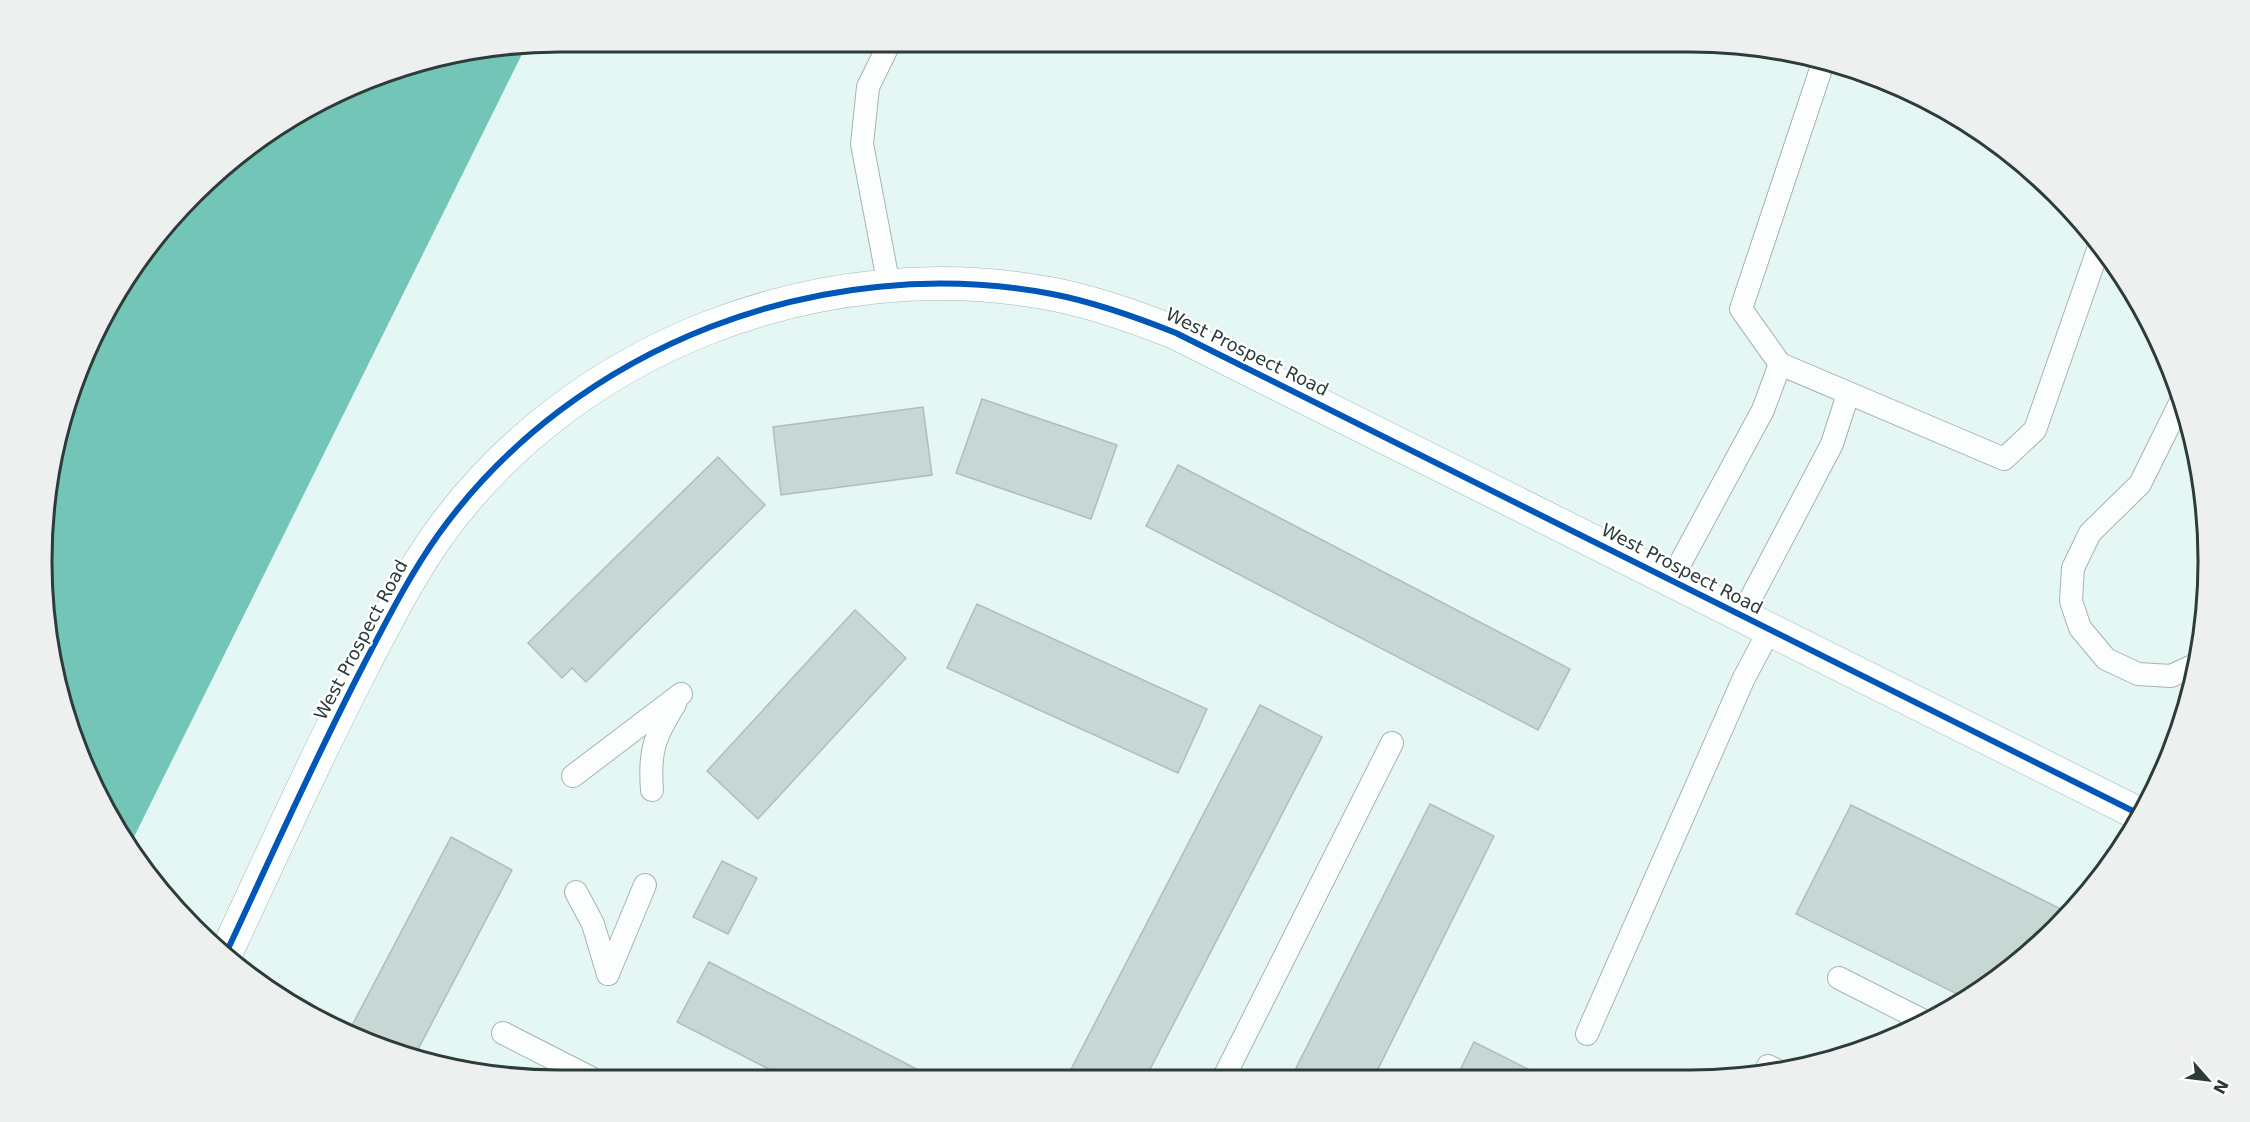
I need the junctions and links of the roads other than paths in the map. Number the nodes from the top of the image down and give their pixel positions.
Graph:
1 (880, 52) edge
2 (1821, 70) edge
3 (2096, 257) edge
4 (889, 286) junction
5 (1780, 364) junction
6 (1848, 394) junction
7 (2175, 412) edge
8 (1671, 580) junction
9 (1756, 622) junction
10 (2186, 669) edge
11 (1392, 743) dead end
12 (573, 776) dead end
13 (652, 790) dead end
14 (2132, 810) edge
15 (645, 885) dead end
16 (576, 892) dead end
17 (229, 946) edge
18 (1839, 978) dead end
19 (1915, 1016) edge
20 (503, 1033) dead end
21 (1587, 1035) dead end
22 (575, 1070) edge
23 (1228, 1070) edge

1 - 4 lane
2 - 5 lane
3 - 6 lane
4 - 8 main road, West Prospect Road
4 - 17 main road, West Prospect Road
5 - 6 lane
5 - 8 lane
6 - 9 lane
7 - 10 lane
8 - 9 main road, West Prospect Road
9 - 14 main road, West Prospect Road
9 - 21 lane
11 - 23 lane
12 - 13 lane
15 - 16 lane
18 - 19 lane
20 - 22 lane

